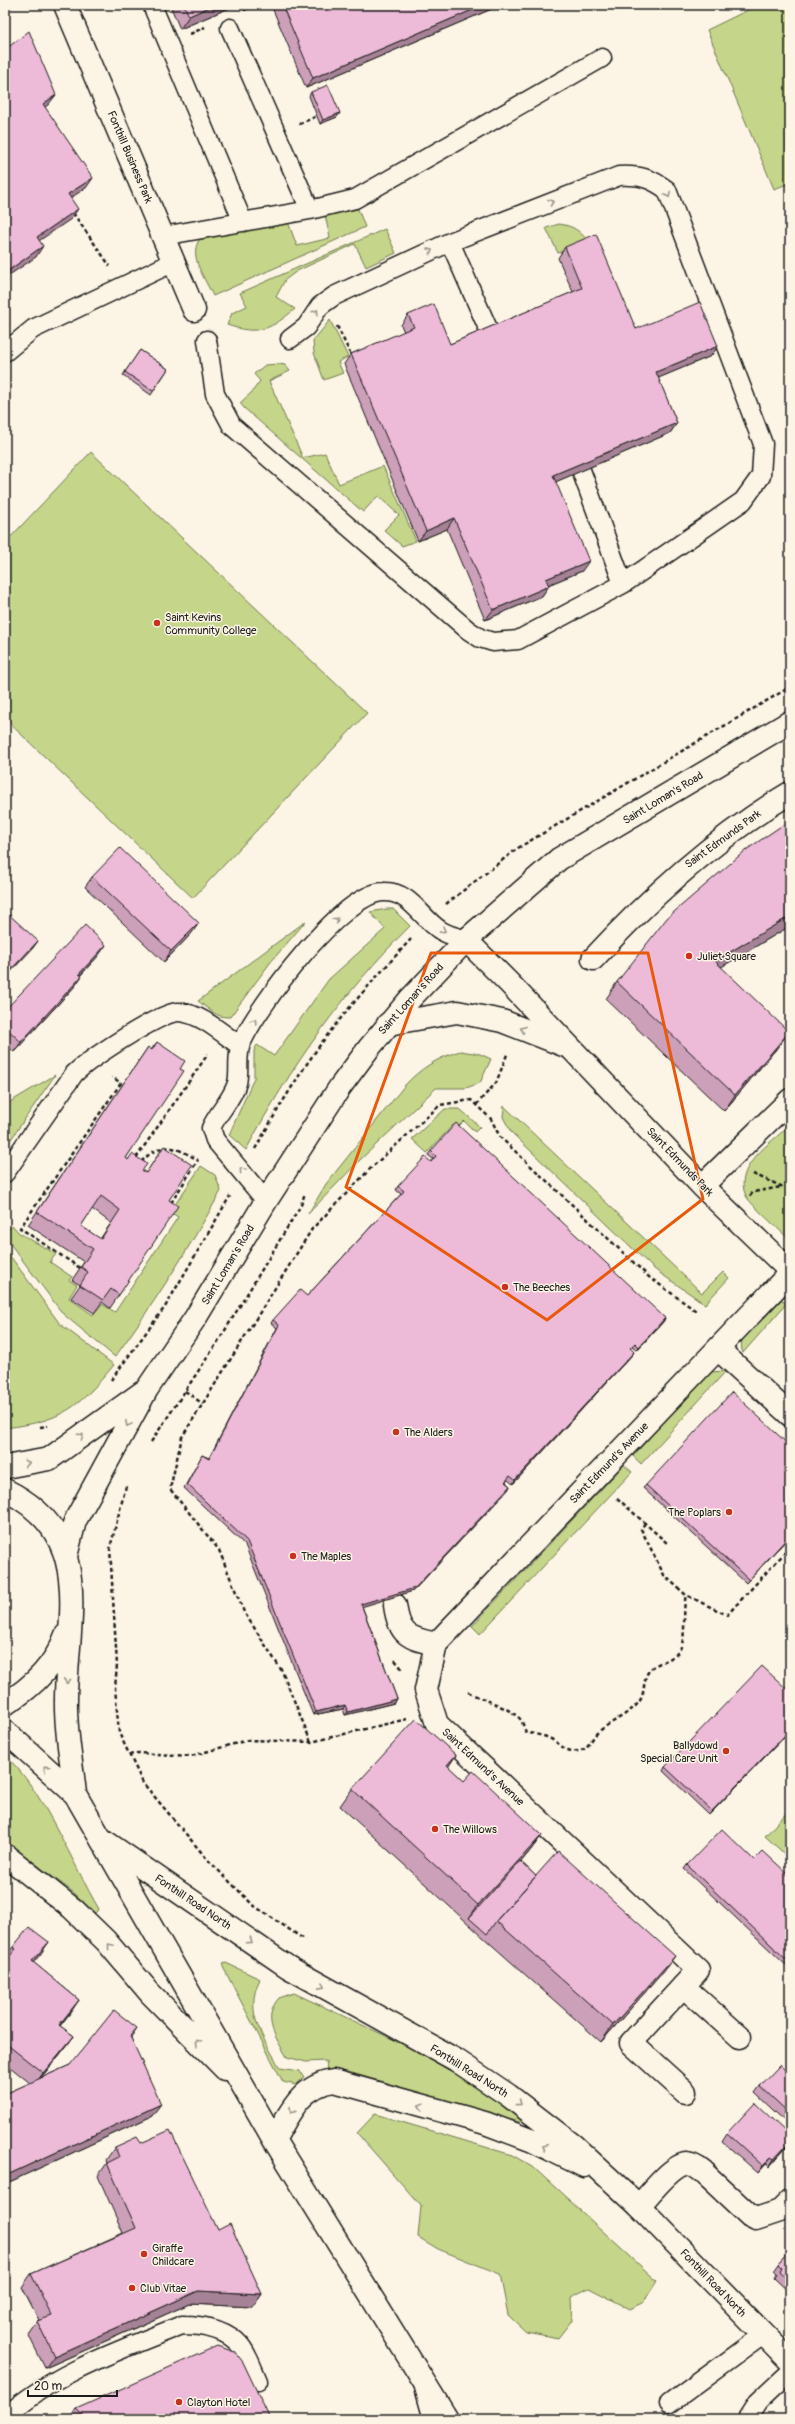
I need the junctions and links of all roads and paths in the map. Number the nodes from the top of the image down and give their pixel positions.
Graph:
1 (65, 5) edge
2 (152, 5) edge
3 (230, 28) dead end
4 (602, 58) dead end
5 (310, 210) junction
6 (243, 222) junction
7 (163, 236) junction
8 (450, 242) junction
9 (174, 262) junction
10 (326, 302) junction
11 (194, 310) dead end
12 (490, 333) edge
13 (290, 339) dead end
14 (207, 340) dead end
15 (5, 352) edge
16 (352, 357) edge
17 (581, 470) edge
18 (623, 584) junction
19 (790, 722) edge
20 (790, 793) edge
21 (415, 935) dead end
22 (466, 940) junction
23 (593, 959) dead end
24 (388, 1024) junction
25 (240, 1046) junction
26 (509, 1048) dead end
27 (572, 1049) junction
28 (88, 1060) junction
29 (790, 1100) edge
30 (476, 1105) junction
31 (251, 1156) dead end
32 (733, 1156) junction
33 (198, 1160) junction
34 (204, 1163) dead end
35 (137, 1167) edge
36 (5, 1173) edge
37 (702, 1186) junction
38 (790, 1187) edge
39 (233, 1191) dead end
40 (266, 1201) junction
41 (169, 1205) edge
42 (301, 1205) dead end
43 (80, 1268) edge
44 (790, 1272) edge
45 (696, 1311) dead end
46 (718, 1349) junction
47 (109, 1382) dead end
48 (147, 1389) junction
49 (186, 1391) junction
50 (203, 1404) junction
51 (790, 1415) edge
52 (55, 1426) dead end
53 (40, 1427) dead end
54 (147, 1447) dead end
55 (5, 1468) edge
56 (127, 1482) dead end
57 (5, 1490) edge
58 (617, 1498) dead end
59 (645, 1523) junction
60 (668, 1544) dead end
61 (790, 1547) edge
62 (66, 1556) junction
63 (686, 1595) junction
64 (395, 1605) dead end
65 (72, 1614) junction
66 (436, 1644) junction
67 (392, 1655) dead end
68 (404, 1671) dead end
69 (468, 1692) dead end
70 (5, 1704) edge
71 (409, 1718) dead end
72 (5, 1731) edge
73 (311, 1742) junction
74 (129, 1755) junction
75 (75, 1794) junction
76 (103, 1840) junction
77 (5, 1855) edge
78 (305, 1940) dead end
79 (683, 1986) junction
80 (740, 2037) dead end
81 (246, 2089) junction
82 (685, 2092) dead end
83 (274, 2140) junction
84 (605, 2176) junction
85 (790, 2201) edge
86 (639, 2206) junction
87 (763, 2335) junction
88 (790, 2361) edge
89 (790, 2372) edge
90 (258, 2381) dead end
91 (426, 2387) junction
92 (669, 2404) dead end
93 (5, 2417) edge
94 (435, 2419) edge
95 (447, 2419) edge
96 (747, 2419) edge

1 - 7 main road, Fonthill Business Park
2 - 6 lane
3 - 5 lane
4 - 5 lane
5 - 6 lane
6 - 7 lane
7 - 9 main road, Fonthill Business Park
10 -> 8 lane
8 - 12 lane
8 -> 18 lane
9 - 11 main road, Fonthill Business Park
9 - 15 lane
13 -> 10 lane
10 - 16 path
14 - 18 lane
17 - 18 lane
19 - 22 main road, Saint Loman's Road
20 - 23 main road, Saint Edmunds Park
21 - 31 path
22 - 24 main road, Saint Loman's Road
25 -> 22 lane
22 - 27 main road, Saint Edmunds Park
27 -> 24 main road, Saint Edmunds Park
24 - 40 main road, Saint Loman's Road
25 - 28 lane
40 -> 25 lane
26 - 30 path
27 - 37 main road, Saint Edmunds Park
28 - 36 lane
28 - 43 path
29 - 32 main road
30 - 45 path
30 - 50 path
32 - 37 main road
32 - 38 path
33 - 34 path
33 - 35 path
33 - 41 path
37 - 44 main road, Saint Edmunds Park
39 - 47 path
40 - 48 main road, Saint Loman's Road
42 - 49 path
44 - 46 main road, Saint Edmund's Avenue
46 - 51 main road
46 - 66 main road, Saint Edmund's Avenue
55 -> 48 main road, Saint Loman's Road
48 -> 62 main road, Saint Loman's Road
49 - 50 path
49 - 54 path
50 - 73 path
52 - 53 path
56 - 74 path
57 - 62 main road, Fonthill Road North
58 - 59 path
59 - 60 path
59 - 63 path
61 - 63 path
62 - 65 main road, Fonthill Road North
63 - 69 path
64 - 66 main road
65 - 70 main road, Fonthill Road North
65 -> 75 main road, Fonthill Road North
66 - 79 main road, Saint Edmund's Avenue
67 - 68 path
71 - 73 path
75 -> 72 main road, Fonthill Road North
73 - 74 path
74 - 78 path
75 - 76 main road, Fonthill Road North
76 - 81 main road, Fonthill Road North
76 -> 84 main road, Fonthill Road North
81 -> 77 main road
79 - 80 main road
79 - 82 main road, Saint Edmund's Avenue
81 - 83 main road, Fonthill Road North
84 -> 83 main road
83 - 91 main road, Fonthill Road North
84 - 86 main road, Fonthill Road North
85 - 86 main road
86 - 87 main road, Fonthill Road North
87 - 88 main road, Fonthill Road North
87 - 92 lane
89 - 96 lane
90 - 93 lane
91 - 94 main road
91 - 95 main road, Fonthill Road North

